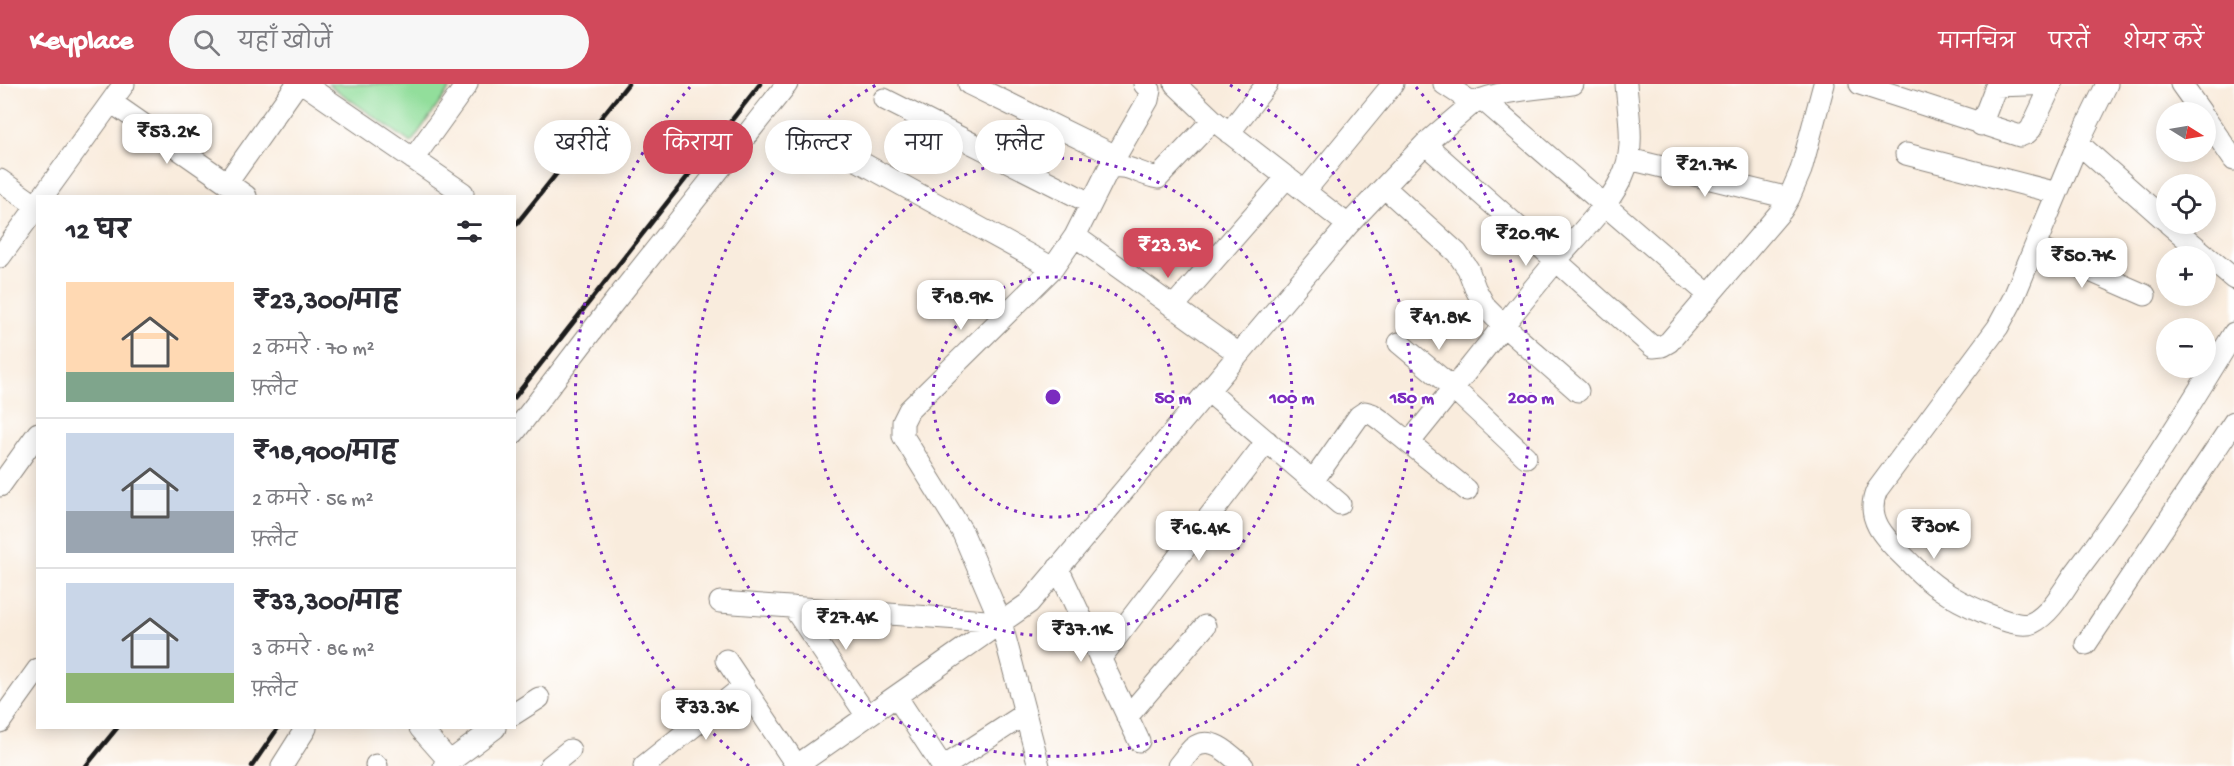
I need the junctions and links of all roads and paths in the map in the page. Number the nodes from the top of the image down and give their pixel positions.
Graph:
1 (124, 84) edge
2 (297, 84) edge
3 (304, 84) edge
4 (467, 84) edge
5 (787, 84) edge
6 (969, 84) edge
7 (1144, 84) edge
8 (1175, 84) edge
9 (1267, 84) edge
10 (1393, 84) edge
11 (1444, 84) edge
12 (1573, 84) edge
13 (1626, 84) edge
14 (1824, 84) edge
15 (1860, 84) edge
16 (2052, 84) edge
17 (2107, 84) edge
18 (2181, 84) edge
19 (884, 99) dead end
20 (1478, 101) junction
21 (111, 102) junction
22 (2194, 102) edge
23 (1981, 124) junction
24 (1221, 126) junction
25 (2216, 134) edge
26 (2078, 143) junction
27 (1425, 144) junction
28 (1906, 154) dead end
29 (413, 159) junction
30 (1629, 159) junction
31 (2234, 160) edge
32 (1113, 162) junction
33 (872, 168) edge
34 (1287, 177) junction
35 (0, 180) edge
36 (227, 183) junction
37 (1384, 187) junction
38 (1305, 191) junction
39 (463, 193) dead end
40 (2057, 193) junction
41 (45, 195) edge
42 (245, 195) edge
43 (1789, 198) junction
44 (36, 202) edge
45 (1090, 203) junction
46 (1605, 204) junction
47 (36, 208) edge
48 (2156, 212) edge
49 (1348, 225) junction
50 (2181, 234) edge
51 (1075, 236) junction
52 (2035, 247) junction
53 (0, 257) edge
54 (1555, 262) junction
55 (1053, 268) junction
56 (2234, 279) edge
57 (1709, 295) junction
58 (2145, 295) dead end
59 (1173, 307) junction
60 (1504, 326) junction
61 (2234, 333) edge
62 (1399, 343) dead end
63 (1239, 354) junction
64 (1454, 388) junction
65 (1208, 391) junction
66 (1578, 391) dead end
67 (2234, 422) edge
68 (516, 430) edge
69 (36, 436) edge
70 (1266, 441) junction
71 (1408, 443) junction
72 (1526, 457) dead end
73 (1313, 480) junction
74 (0, 486) edge
75 (1467, 490) dead end
76 (1340, 504) dead end
77 (1058, 568) junction
78 (720, 602) dead end
79 (793, 607) junction
80 (1001, 622) junction
81 (1205, 626) dead end
82 (2086, 644) dead end
83 (1101, 659) junction
84 (726, 660) dead end
85 (36, 672) edge
86 (744, 686) junction
87 (896, 696) junction
88 (538, 698) dead end
89 (516, 710) edge
90 (1025, 714) junction
91 (867, 716) junction
92 (1127, 717) junction
93 (0, 722) edge
94 (305, 729) edge
95 (421, 729) edge
96 (483, 731) edge
97 (1139, 741) dead end
98 (570, 750) dead end
99 (447, 764) edge
100 (282, 766) edge
101 (550, 766) edge
102 (644, 766) edge
103 (797, 766) edge
104 (943, 766) edge
105 (1039, 766) edge
106 (1178, 766) edge
107 (1243, 766) edge

1 - 21 street
2 - 36 street
3 - 29 street
4 - 29 street
5 - 68 street
6 - 32 street
7 - 32 street
8 - 24 street
9 - 24 street
10 - 38 street
11 - 20 street
12 - 20 street
13 - 30 street
14 - 43 street
15 - 23 street
16 - 23 street
16 - 23 street
17 - 26 street
18 - 22 street
19 - 45 street
20 - 27 street
20 - 46 street
21 - 36 street
21 - 41 street
24 - 32 street
24 - 34 street
25 - 31 street
26 - 40 street
26 - 48 street
27 - 37 street
27 - 54 street
28 - 40 street
29 - 39 street
30 - 43 street
30 - 46 street
32 - 45 street
33 - 55 street
34 - 38 street
34 - 59 street
35 - 44 street
36 - 42 street
37 - 49 street
37 - 60 street
38 - 49 street
40 - 52 street
43 - 57 street
45 - 51 street
46 - 54 street
46 - 57 street
47 - 53 street
49 - 63 street
50 - 56 street
51 - 55 street
51 - 59 street
52 - 58 street
52 - 61 street
54 - 57 street
54 - 60 street
55 - 80 street
59 - 63 street
60 - 64 street
60 - 66 street
62 - 64 street
63 - 65 street
64 - 71 street
64 - 72 street
65 - 70 street
65 - 77 street
67 - 82 street
69 - 74 street
70 - 73 street
70 - 83 street
71 - 73 street
71 - 75 street
73 - 76 street
77 - 80 street
77 - 83 street
78 - 79 street
79 - 80 street
79 - 91 street
80 - 87 street
80 - 90 street
81 - 92 street
83 - 92 street
84 - 86 street
85 - 93 street
86 - 102 street
86 - 103 street
87 - 91 street
87 - 104 street
88 - 89 street
90 - 104 street
90 - 105 street
91 - 103 street
92 - 97 street
94 - 100 street
95 - 99 street
96 - 99 street
98 - 101 street
106 - 107 street

